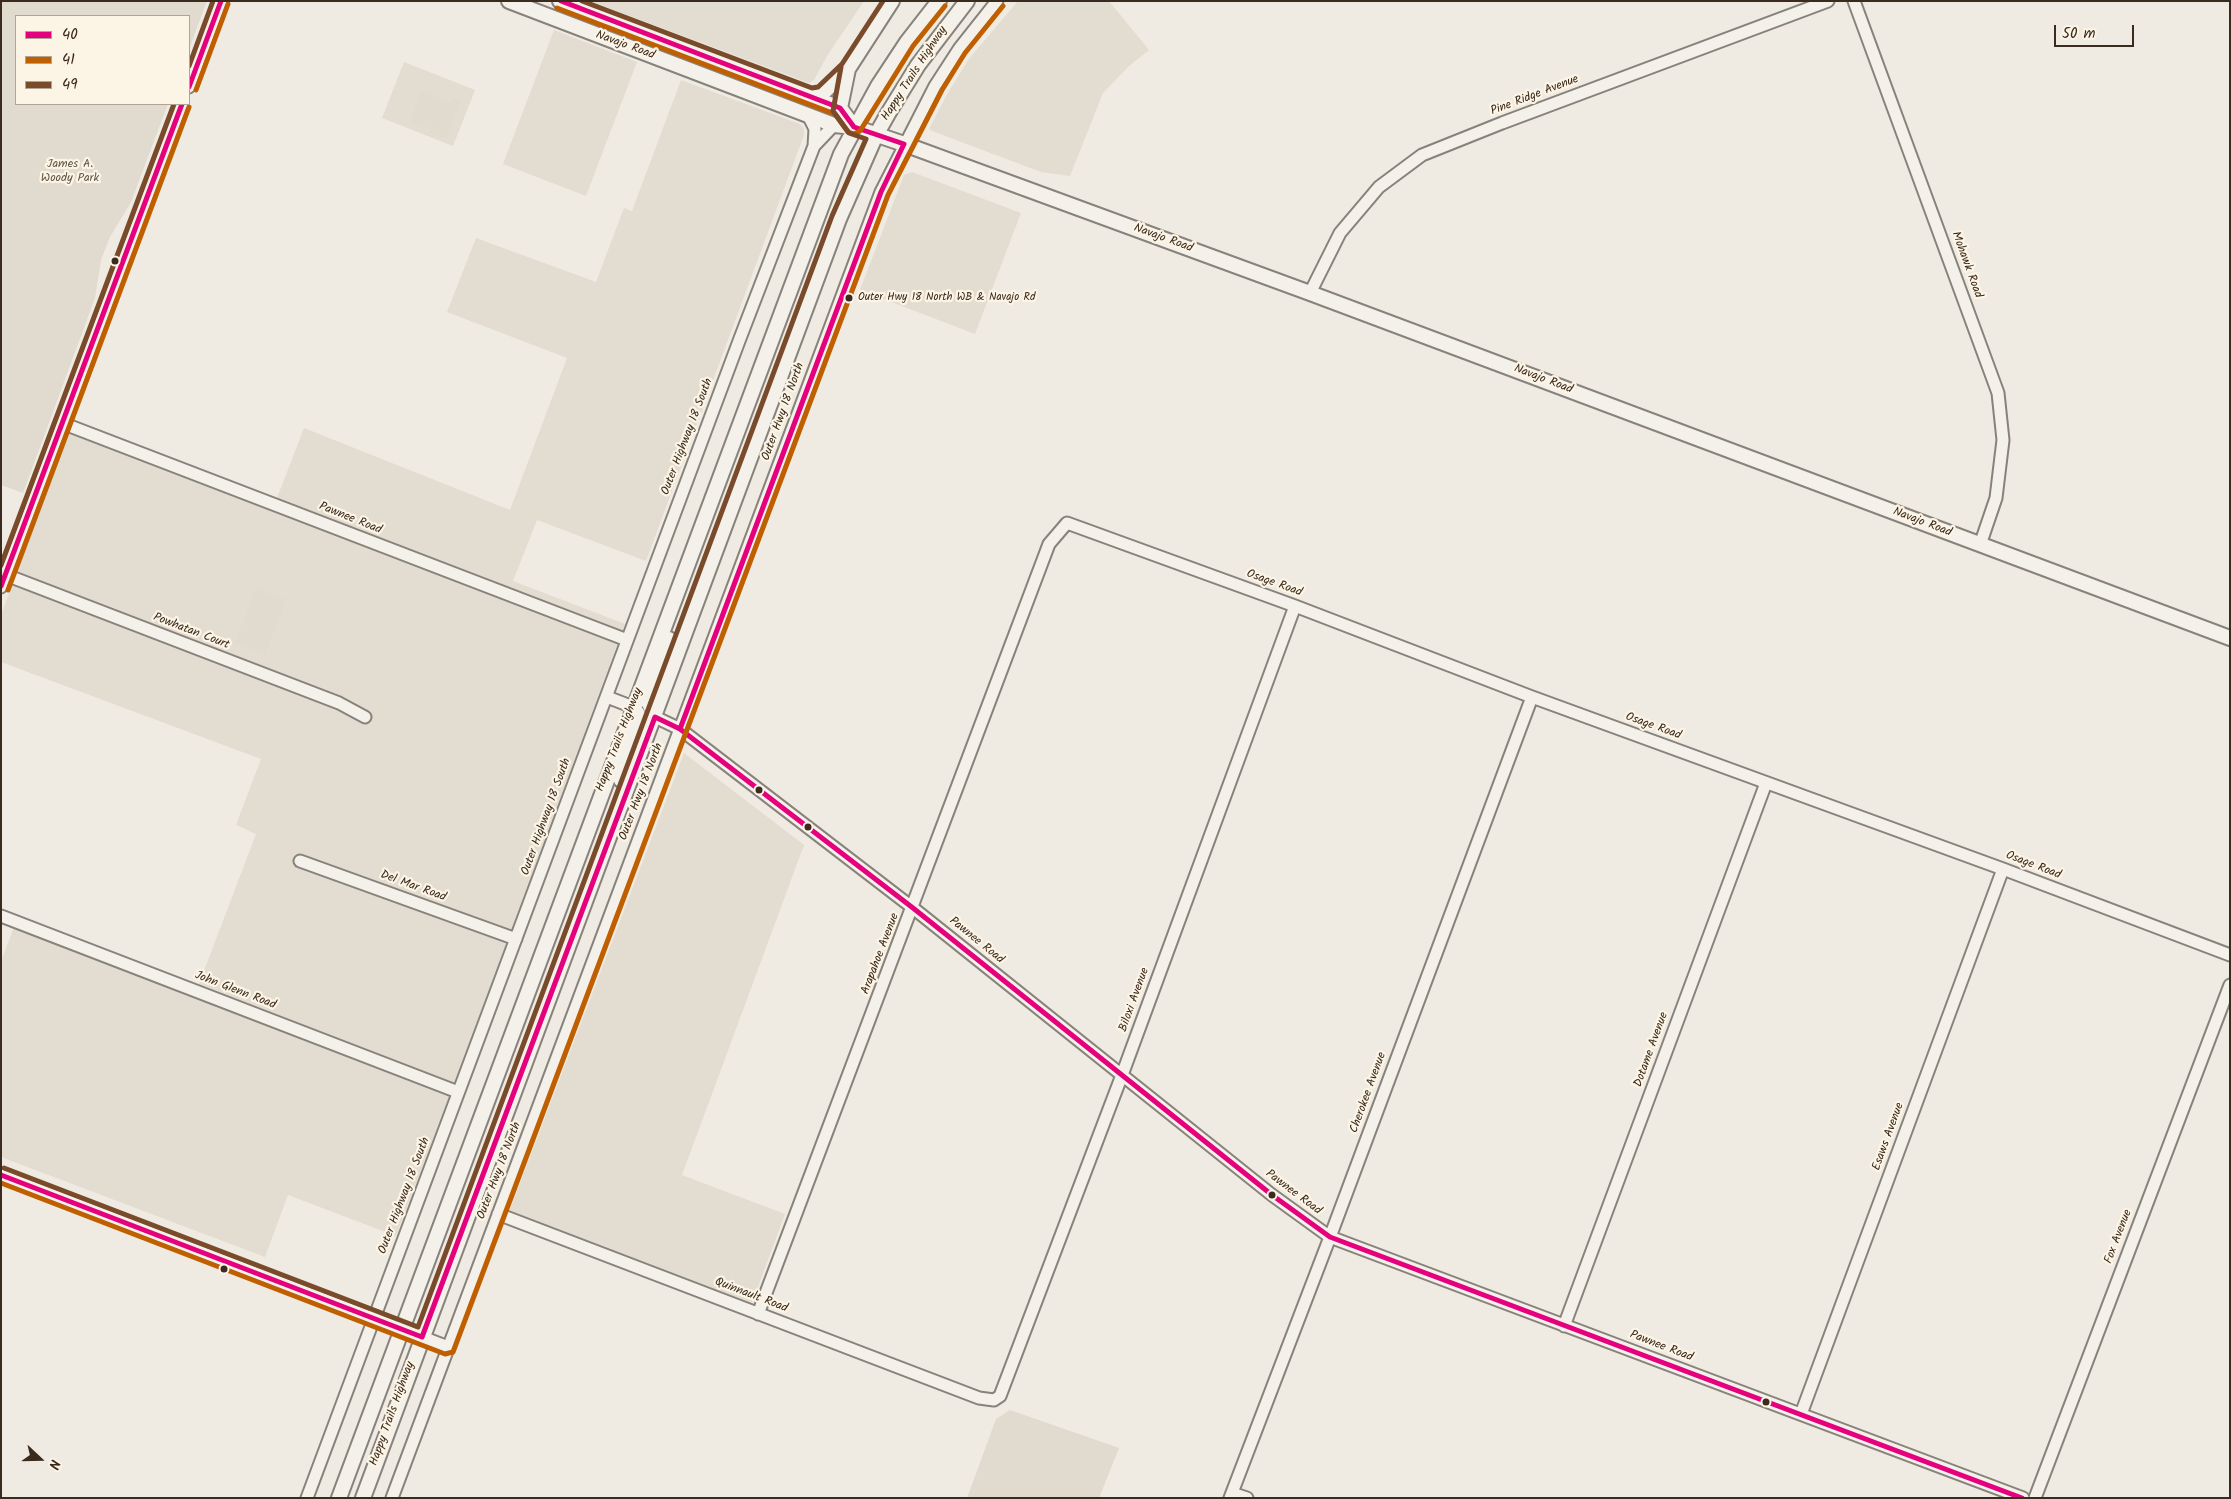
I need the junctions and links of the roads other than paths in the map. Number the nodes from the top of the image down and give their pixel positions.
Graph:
1 (221, 1) edge
2 (509, 1) edge
3 (560, 1) edge
4 (892, 1) edge
5 (939, 1) edge
6 (967, 1) edge
7 (997, 1) edge
8 (1828, 1) edge
9 (1854, 1) edge
10 (848, 69) junction
11 (190, 84) edge
12 (811, 96) junction
13 (182, 105) edge
14 (840, 108) junction
15 (808, 115) junction
16 (834, 125) junction
17 (854, 127) junction
18 (876, 135) junction
19 (904, 144) junction
20 (814, 146) junction
21 (1310, 293) junction
22 (62, 424) junction
23 (1067, 523) joint
24 (1980, 545) junction
25 (6, 575) junction
26 (682, 578) junction
27 (1, 587) edge
28 (1295, 606) junction
29 (2230, 638) edge
30 (627, 640) junction
31 (607, 697) junction
32 (1532, 697) junction
33 (633, 707) junction
34 (655, 716) junction
35 (365, 717) dead end
36 (680, 729) junction
37 (1766, 783) junction
38 (610, 834) junction
39 (300, 861) dead end
40 (2003, 869) junction
41 (913, 908) junction
42 (1, 916) edge
43 (516, 939) junction
44 (2230, 955) edge
45 (2230, 985) edge
46 (1122, 1075) junction
47 (458, 1092) junction
48 (1, 1174) edge
49 (498, 1214) junction
50 (1330, 1237) junction
51 (758, 1314) junction
52 (374, 1317) junction
53 (1564, 1326) junction
54 (402, 1328) junction
55 (422, 1336) junction
56 (448, 1347) junction
57 (994, 1400) joint
58 (1800, 1414) junction
59 (1231, 1495) edge
60 (394, 1497) edge
61 (307, 1498) edge
62 (339, 1498) edge
63 (362, 1498) edge
64 (1247, 1498) edge
65 (2023, 1498) edge
66 (2035, 1498) edge

1 - 11 street
2 - 15 main road, Navajo Road
3 - 12 main road, Navajo Road
4 - 10 main road
5 - 17 main road, Happy Trails Highway
6 - 18 main road, Happy Trails Highway
7 - 19 street, Outer Hwy 18 North
8 - 21 street, Pine Ridge Avenue
9 - 24 street, Mohawk Road
10 - 12 main road
10 - 14 main road
12 - 14 main road, Navajo Road
13 - 22 street
14 - 17 main road
15 - 16 main road, Navajo Road
15 - 20 street
16 - 17 main road, Navajo Road
16 - 20 street
17 - 18 main road, Navajo Road
17 - 26 main road, Happy Trails Highway
18 - 19 main road, Navajo Road
18 - 34 main road, Happy Trails Highway
19 - 21 main road, Navajo Road
19 - 36 street, Outer Hwy 18 North
20 - 30 street, Outer Highway 18 South
21 - 24 main road, Navajo Road
22 - 25 street
22 - 30 street, Pawnee Road
23 - 28 street, Osage Road
23 - 41 street, Arapahoe Avenue
24 - 29 main road, Navajo Road
25 - 27 street
25 - 35 street, Powhatan Court
26 - 33 main road, Happy Trails Highway
26 - 34 main road
28 - 32 street, Osage Road
28 - 46 street, Biloxi Avenue
30 - 31 street, Outer Highway 18 South
31 - 33 street
31 - 43 street, Outer Highway 18 South
32 - 37 street, Osage Road
32 - 50 street, Cherokee Avenue
33 - 38 main road
33 - 54 main road, Happy Trails Highway
34 - 36 street, Pawnee Road
34 - 38 main road, Happy Trails Highway
36 - 41 street, Pawnee Road
36 - 49 street, Outer Hwy 18 North
37 - 40 street, Osage Road
37 - 53 street, Dotame Avenue
38 - 55 main road, Happy Trails Highway
39 - 43 street, Del Mar Road
40 - 44 street, Osage Road
40 - 58 street, Esaws Avenue
41 - 46 street, Pawnee Road
41 - 51 street, Arapahoe Avenue
42 - 47 street, John Glenn Road
43 - 47 street, Outer Highway 18 South
45 - 66 street, Fox Avenue
46 - 50 street, Pawnee Road
46 - 57 street, Biloxi Avenue
47 - 52 street, Outer Highway 18 South
48 - 52 street
49 - 51 street, Quinnault Road
49 - 56 street, Outer Hwy 18 North
50 - 53 street, Pawnee Road
50 - 59 street, Cherokee Avenue
51 - 57 street, Quinnault Road
52 - 54 street
52 - 61 street, Outer Highway 18 South
53 - 58 street, Pawnee Road
54 - 55 street
54 - 62 main road, Happy Trails Highway
55 - 56 street
55 - 63 main road, Happy Trails Highway
56 - 60 street, Outer Hwy 18 North
58 - 65 street, Pawnee Road
59 - 64 street

